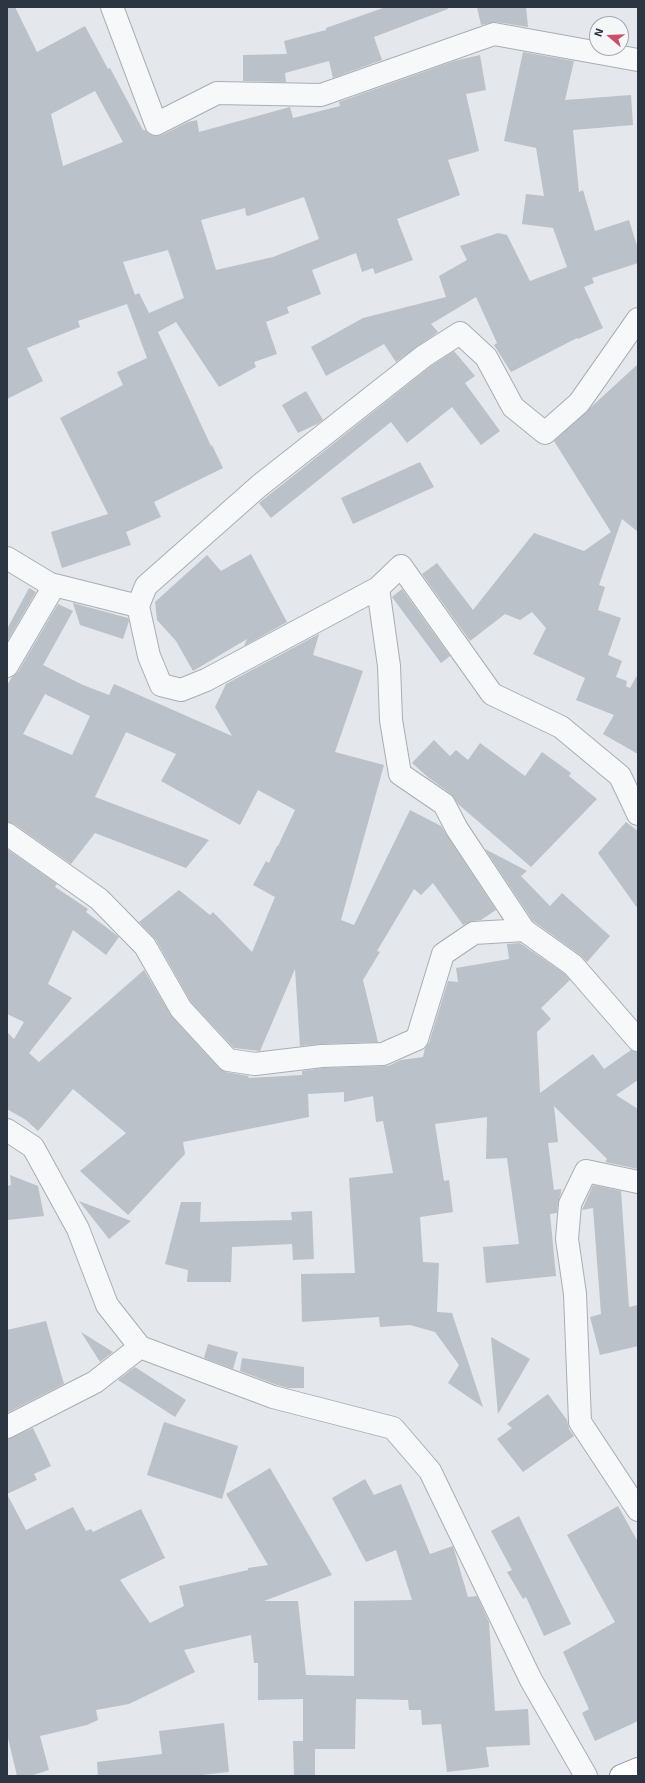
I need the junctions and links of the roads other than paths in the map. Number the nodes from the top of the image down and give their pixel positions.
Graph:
1 (112, 7) edge
2 (638, 60) edge
3 (638, 319) edge
4 (7, 558) edge
5 (54, 586) junction
6 (378, 588) junction
7 (138, 606) junction
8 (7, 666) edge
9 (638, 814) edge
10 (7, 834) edge
11 (524, 930) junction
12 (638, 1040) edge
13 (7, 1130) edge
14 (7, 1146) edge
15 (33, 1147) junction
16 (638, 1182) edge
17 (140, 1347) junction
18 (7, 1427) edge
19 (638, 1510) edge
20 (638, 1769) edge
21 (586, 1776) edge
22 (621, 1776) edge

1 - 2 street
3 - 7 street
4 - 5 street
5 - 7 street
5 - 8 street
6 - 7 street
6 - 9 street
6 - 11 street
10 - 11 street
11 - 12 street
13 - 15 street
14 - 15 street
15 - 17 street
16 - 19 street
17 - 18 street
17 - 21 street
20 - 22 highway

